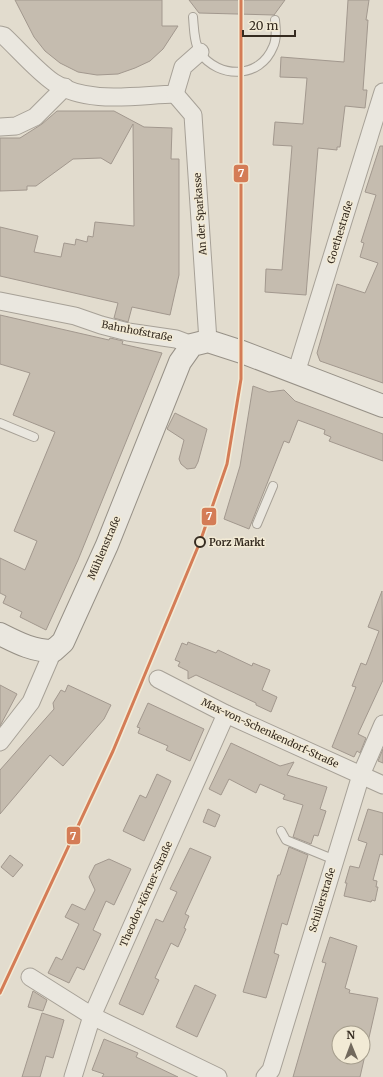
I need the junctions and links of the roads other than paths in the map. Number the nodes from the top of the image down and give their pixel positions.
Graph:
1 (193, 17) dead end
2 (275, 20) dead end
3 (0, 35) edge
4 (200, 52) junction
5 (65, 88) junction
6 (383, 92) edge
7 (175, 94) junction
8 (0, 128) edge
9 (0, 301) edge
10 (200, 343) junction
11 (296, 373) junction
12 (383, 406) edge
13 (0, 423) edge
14 (34, 437) dead end
15 (273, 486) dead end
16 (257, 524) dead end
17 (0, 634) edge
18 (53, 651) junction
19 (158, 679) dead end
20 (226, 714) junction
21 (383, 724) edge
22 (0, 742) edge
23 (360, 775) junction
24 (383, 785) edge
25 (281, 831) dead end
26 (335, 860) junction
27 (30, 977) dead end
28 (92, 1016) junction
29 (73, 1077) edge
30 (218, 1077) edge
31 (265, 1077) edge

1 - 4 lane
2 - 4 lane
3 - 5 street
4 - 7 street
5 - 7 street
5 - 8 street
6 - 11 street, Goethestraße
7 - 10 street, An der Sparkasse
9 - 10 street, Bahnhofstraße
10 - 11 main road, Bahnhofstraße
10 - 18 main road, Mühlenstraße
11 - 12 main road, Bahnhofstraße
13 - 14 lane
15 - 16 lane
17 - 18 main road
18 - 22 street, Mühlenstraße
19 - 20 street, Max-von-Schenkendorf-Straße
20 - 23 street, Max-von-Schenkendorf-Straße
20 - 28 street, Theodor-Körner-Straße
21 - 23 street, Schillerstraße
23 - 24 street, Max-von-Schenkendorf-Straße
23 - 26 street, Schillerstraße
25 - 26 lane
26 - 31 street, Schillerstraße
27 - 28 street
28 - 29 street, Theodor-Körner-Straße
28 - 30 street

